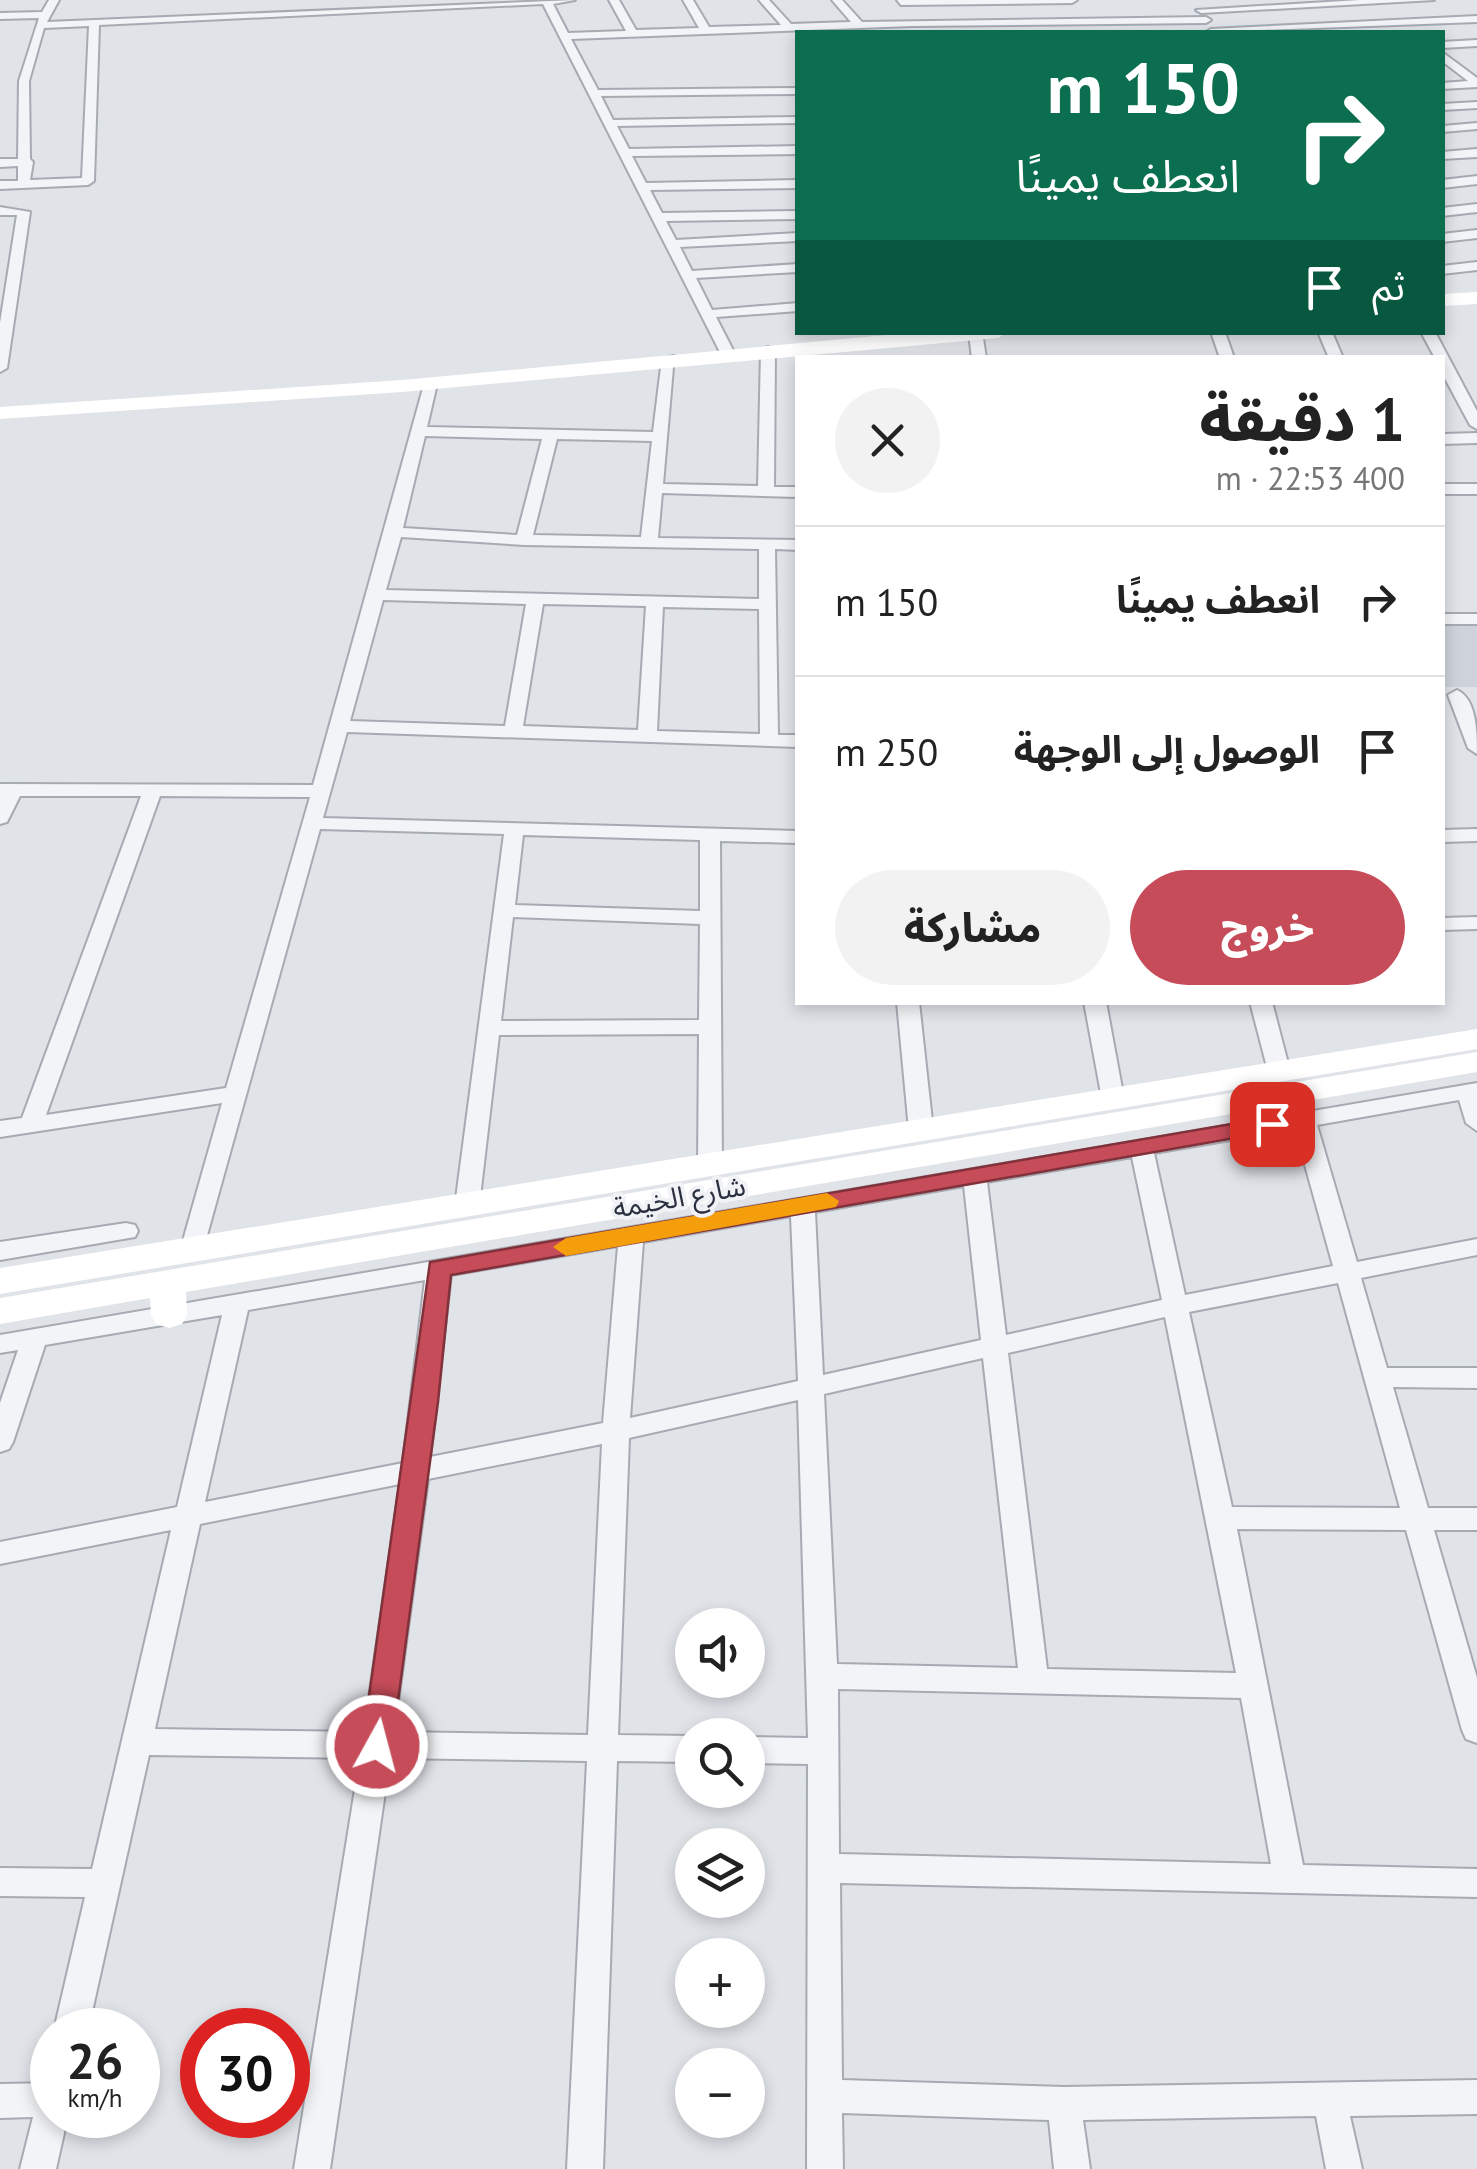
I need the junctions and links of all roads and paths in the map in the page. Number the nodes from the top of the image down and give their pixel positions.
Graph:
1 (54, 0) edge
2 (199, 0) edge
3 (270, 0) edge
4 (546, 0) edge
5 (570, 0) edge
6 (614, 0) edge
7 (688, 0) edge
8 (764, 0) edge
9 (837, 0) edge
10 (1072, 0) edge
11 (1429, 0) edge
12 (900, 1) edge
13 (486, 2) edge
14 (409, 4) edge
15 (333, 6) edge
16 (1202, 10) edge
17 (266, 15) junction
18 (0, 16) edge
19 (192, 19) junction
20 (1477, 19) edge
21 (43, 20) junction
22 (94, 23) junction
23 (858, 24) junction
24 (909, 26) edge
25 (788, 27) junction
26 (1252, 30) edge
27 (706, 31) junction
28 (633, 34) junction
29 (564, 36) junction
30 (1477, 43) edge
31 (1445, 45) edge
32 (1477, 62) edge
33 (1448, 64) edge
34 (1477, 83) edge
35 (1445, 86) edge
36 (795, 90) edge
37 (593, 92) junction
38 (1477, 105) edge
39 (1445, 107) edge
40 (795, 120) edge
41 (609, 124) junction
42 (1477, 126) edge
43 (1445, 129) edge
44 (795, 150) edge
45 (1477, 152) edge
46 (624, 153) junction
47 (1445, 156) edge
48 (27, 162) junction
49 (0, 163) edge
50 (1477, 180) edge
51 (24, 184) junction
52 (795, 184) edge
53 (1445, 184) edge
54 (0, 186) edge
55 (641, 186) junction
56 (1477, 208) edge
57 (0, 211) edge
58 (1445, 212) edge
59 (795, 214) edge
60 (657, 217) junction
61 (1477, 234) edge
62 (795, 237) edge
63 (1445, 238) edge
64 (671, 244) junction
65 (17, 258) junction
66 (0, 260) edge
67 (1477, 266) edge
68 (795, 268) edge
69 (1445, 270) edge
70 (687, 275) junction
71 (1477, 298) edge
72 (1445, 300) edge
73 (795, 307) edge
74 (707, 314) junction
75 (5, 315) edge
76 (969, 335) edge
77 (869, 350) edge
78 (768, 351) junction
79 (728, 354) junction
80 (669, 358) junction
81 (1445, 364) edge
82 (0, 368) edge
83 (430, 384) junction
84 (0, 413) edge
85 (1477, 425) edge
86 (421, 432) junction
87 (550, 435) junction
88 (659, 437) junction
89 (1445, 438) edge
90 (1477, 438) edge
91 (654, 488) junction
92 (1477, 488) edge
93 (1445, 489) edge
94 (766, 491) junction
95 (795, 492) edge
96 (394, 532) junction
97 (524, 540) junction
98 (649, 542) junction
99 (766, 545) junction
100 (795, 546) edge
101 (376, 595) junction
102 (535, 599) junction
103 (656, 602) junction
104 (764, 604) junction
105 (1445, 619) edge
106 (1477, 619) edge
107 (1477, 694) edge
108 (1450, 695) edge
109 (340, 726) junction
110 (512, 734) junction
111 (647, 738) junction
112 (769, 740) junction
113 (795, 741) edge
114 (1477, 748) edge
115 (6, 790) edge
116 (320, 791) junction
117 (152, 792) junction
118 (0, 818) edge
119 (311, 824) junction
120 (514, 829) junction
121 (710, 834) junction
122 (1477, 834) edge
123 (1445, 836) edge
124 (795, 837) edge
125 (504, 911) junction
126 (710, 918) junction
127 (1445, 924) edge
128 (1477, 924) edge
129 (908, 1005) edge
130 (1096, 1005) edge
131 (1262, 1005) edge
132 (710, 1027) junction
133 (489, 1028) junction
134 (1477, 1039) edge
135 (1279, 1071) junction
136 (1474, 1081) edge
137 (236, 1094) junction
138 (1113, 1098) junction
139 (1304, 1119) junction
140 (1477, 1123) edge
141 (31, 1124) junction
142 (0, 1129) edge
143 (920, 1130) junction
144 (1142, 1147) junction
145 (710, 1165) junction
146 (665, 1173) junction
147 (974, 1175) junction
148 (479, 1204) junction
149 (803, 1205) junction
150 (606, 1208) junction
151 (126, 1231) dead end
152 (630, 1236) junction
153 (1477, 1247) edge
154 (0, 1251) edge
155 (192, 1251) junction
156 (438, 1252) junction
157 (1349, 1272) junction
158 (0, 1281) edge
159 (168, 1298) junction
160 (238, 1303) junction
161 (1176, 1306) junction
162 (0, 1311) edge
163 (34, 1338) junction
164 (0, 1344) edge
165 (995, 1348) junction
166 (1378, 1377) junction
167 (1477, 1378) edge
168 (811, 1387) junction
169 (616, 1431) junction
170 (0, 1442) edge
171 (414, 1468) junction
172 (190, 1514) junction
173 (1221, 1518) junction
174 (1417, 1519) junction
175 (1477, 1519) edge
176 (0, 1553) edge
177 (823, 1676) junction
178 (1034, 1681) junction
179 (1471, 1685) edge
180 (1255, 1686) junction
181 (1477, 1730) edge
182 (140, 1742) junction
183 (377, 1746) junction
184 (603, 1748) junction
185 (675, 1749) edge
186 (765, 1750) edge
187 (824, 1751) junction
188 (823, 1868) junction
189 (1290, 1878) junction
190 (0, 1882) edge
191 (106, 1883) junction
192 (1477, 1883) edge
193 (76, 2008) edge
194 (825, 2096) junction
195 (1477, 2097) edge
196 (30, 2100) edge
197 (1330, 2100) junction
198 (0, 2101) edge
199 (1064, 2104) junction
200 (45, 2138) edge
201 (38, 2169) edge
202 (312, 2169) edge
203 (585, 2169) edge
204 (826, 2169) edge
205 (1072, 2169) edge
206 (1344, 2169) edge

1 - 21 street
2 - 19 street
3 - 17 street
4 - 5 street
4 - 13 street
4 - 29 street
6 - 28 street
7 - 27 street
8 - 25 street
9 - 23 street
10 - 12 street
11 - 16 street
12 - 24 street
13 - 14 street
14 - 15 street
15 - 17 street
16 - 24 street
17 - 19 street
18 - 21 street
19 - 22 street
20 - 26 street
21 - 22 street
21 - 48 street
22 - 51 street
23 - 24 street
23 - 25 street
25 - 27 street
27 - 28 street
28 - 29 street
29 - 37 street
30 - 31 street
32 - 33 street
33 - 34 street
34 - 35 street
36 - 37 street
37 - 41 street
38 - 39 street
40 - 41 street
41 - 46 street
42 - 43 street
44 - 46 street
45 - 47 street
46 - 55 street
48 - 49 street
48 - 51 street
50 - 53 street
51 - 54 street
52 - 55 street
55 - 60 street
56 - 58 street
57 - 65 street
59 - 60 street
60 - 64 street
61 - 63 street
62 - 64 street
64 - 70 street
65 - 66 street
65 - 75 street
67 - 69 street
68 - 70 street
70 - 74 street
71 - 72 street
73 - 74 street
74 - 79 street
75 - 82 street
76 - 77 street
77 - 78 street
78 - 79 street
78 - 94 street
79 - 80 street
80 - 83 street
80 - 88 street
81 - 85 street
83 - 84 street
83 - 86 street
86 - 87 street
86 - 96 street
87 - 88 street
87 - 97 street
88 - 91 street
89 - 90 street
91 - 94 street
91 - 98 street
92 - 93 street
94 - 95 street
96 - 97 street
96 - 101 street
97 - 98 street
98 - 99 street
99 - 100 street
99 - 104 street
101 - 102 street
101 - 109 street
102 - 103 street
102 - 110 street
103 - 104 street
103 - 111 street
104 - 112 street
105 - 106 street
107 - 108 street
108 - 114 street
109 - 110 street
109 - 116 street
110 - 111 street
111 - 112 street
112 - 113 street
115 - 117 street
115 - 118 street
116 - 117 street
116 - 119 street
117 - 141 street
119 - 120 street
119 - 137 street
120 - 121 street
120 - 125 street
121 - 124 street
121 - 126 street
122 - 123 street
125 - 126 street
125 - 133 street
126 - 132 street
127 - 128 street
129 - 143 street
130 - 138 street
131 - 135 street
132 - 133 street
132 - 145 street
133 - 148 street
134 - 135 street, شارع الخيمة
135 - 138 street, شارع الخيمة
136 - 139 street
136 - 140 street
136 - 150 street, شارع الخيمة
137 - 141 street
137 - 155 street
138 - 143 street, شارع الخيمة
139 - 144 street
139 - 157 street
141 - 142 street
143 - 145 street, شارع الخيمة
144 - 147 street
144 - 161 street
145 - 146 street, شارع الخيمة
146 - 148 street, شارع الخيمة
146 - 150 street
147 - 149 street
147 - 165 street
148 - 155 street, شارع الخيمة
148 - 156 street
149 - 152 street
149 - 168 street
150 - 156 street, شارع الخيمة
151 - 154 street
152 - 156 street
152 - 169 street
153 - 157 street
155 - 158 street, شارع الخيمة
156 - 159 street, شارع الخيمة
156 - 160 street
156 - 171 street
157 - 161 street
157 - 166 street
159 - 160 street
159 - 162 street, شارع الخيمة
159 - 163 street
160 - 172 street
161 - 165 street
161 - 173 street
163 - 164 street
163 - 170 street
165 - 168 street
165 - 178 street
166 - 167 street
166 - 174 street
168 - 169 street
168 - 177 street
169 - 171 street
169 - 184 street
171 - 172 street
171 - 183 street
172 - 176 street
172 - 182 street
173 - 174 street
173 - 180 street
174 - 175 street
174 - 179 street
177 - 178 street
177 - 187 street
178 - 180 street
179 - 181 street
180 - 189 street
182 - 183 street
182 - 191 street
183 - 184 street
183 - 202 street
184 - 185 street
184 - 203 street
186 - 187 street
187 - 188 street
188 - 189 street
188 - 194 street
189 - 192 street
190 - 191 street
191 - 193 street
194 - 199 street
194 - 204 street
195 - 197 street
196 - 198 street
197 - 199 street
197 - 206 street
199 - 205 street
200 - 201 street

